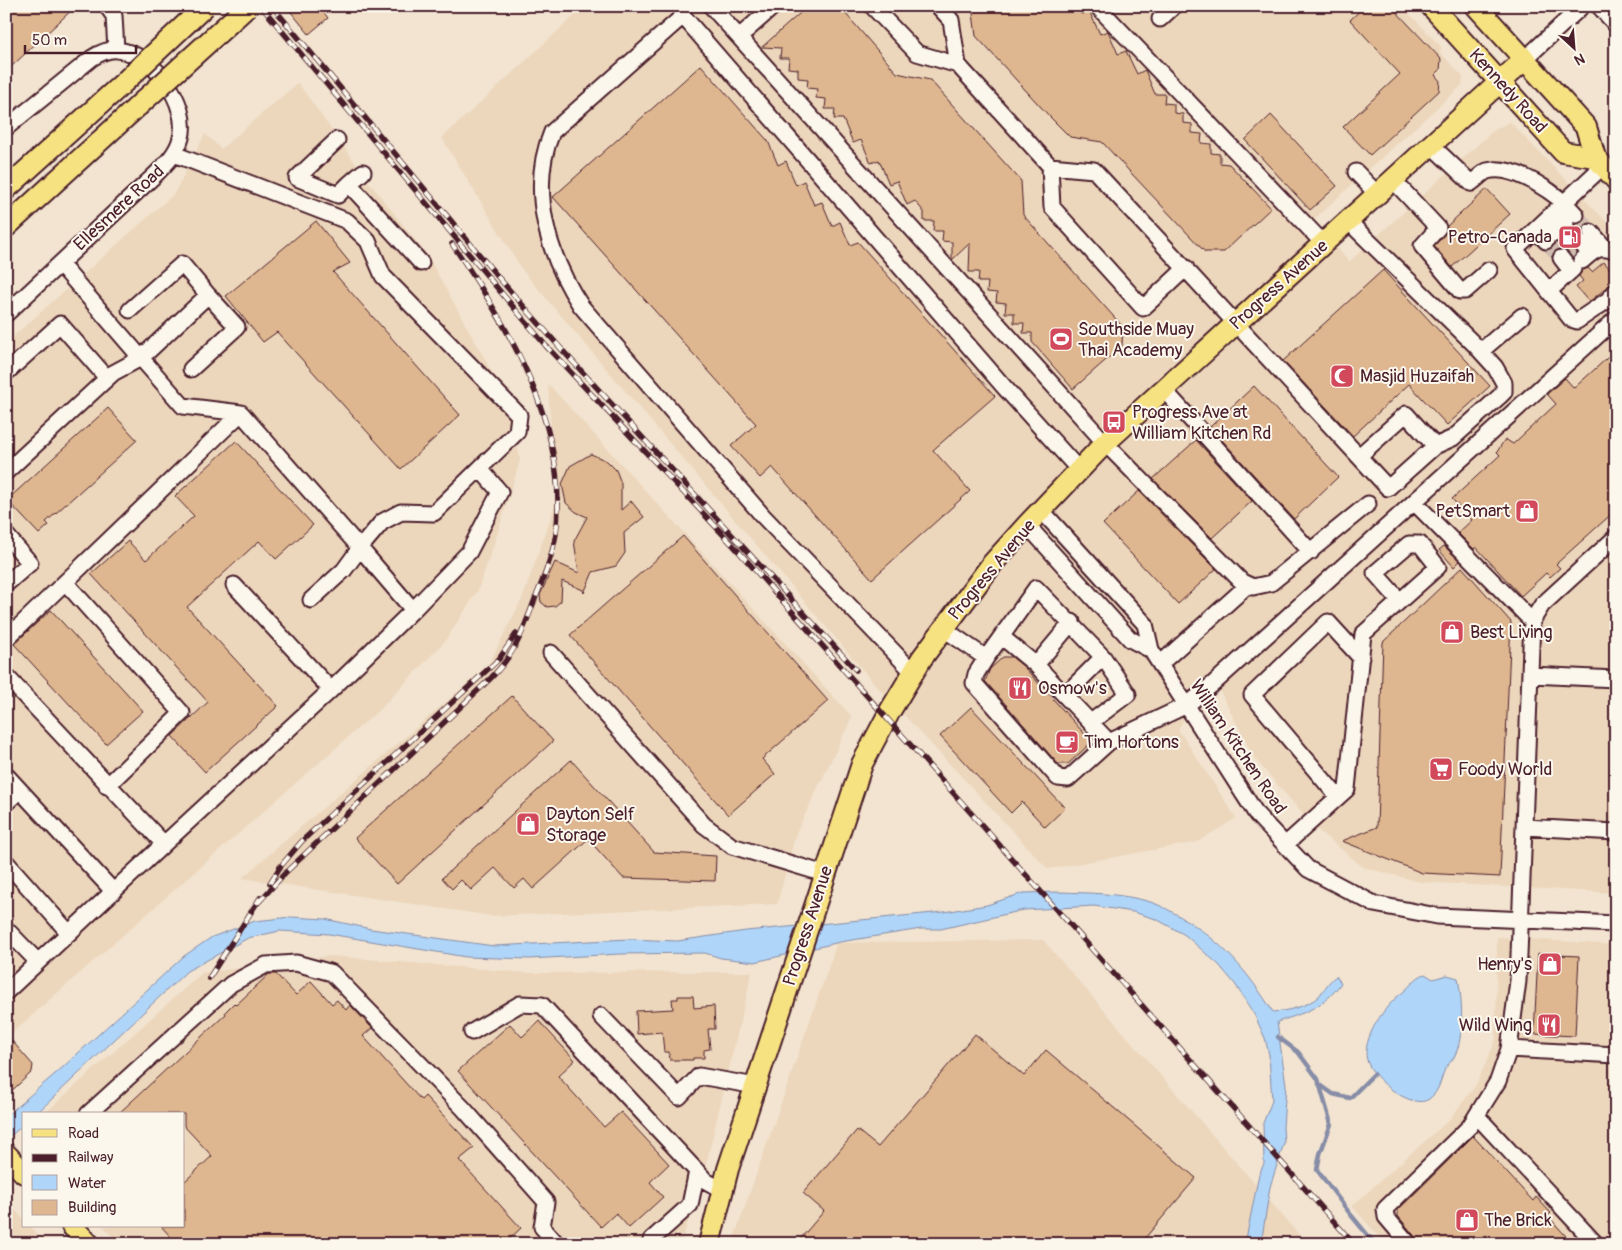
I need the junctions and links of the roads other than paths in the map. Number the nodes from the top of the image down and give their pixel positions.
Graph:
1 (106, 6) edge
2 (205, 6) edge
3 (248, 6) edge
4 (711, 6) edge
5 (774, 6) edge
6 (872, 6) edge
7 (938, 6) edge
8 (1097, 6) edge
9 (1174, 6) edge
10 (1431, 6) edge
11 (1476, 6) edge
12 (1582, 6) edge
13 (1599, 6) edge
14 (1160, 19) dead end
15 (1616, 24) edge
16 (739, 37) junction
17 (116, 50) junction
18 (1525, 59) junction
19 (958, 64) junction
20 (1500, 83) junction
21 (6, 128) edge
22 (337, 140) dead end
23 (1432, 146) junction
24 (174, 154) junction
25 (1050, 166) junction
26 (1604, 168) edge
27 (363, 172) dead end
28 (1356, 172) dead end
29 (297, 178) junction
30 (1394, 181) junction
31 (350, 184) junction
32 (6, 189) edge
33 (280, 195) junction
34 (1378, 195) junction
35 (1550, 216) junction
36 (1349, 222) junction
37 (6, 227) edge
38 (1324, 244) junction
39 (1610, 249) edge
40 (1561, 258) tunnel mouth
41 (421, 263) dead end
42 (60, 264) junction
43 (1579, 264) junction
44 (1186, 268) junction
45 (1489, 270) dead end
46 (1549, 291) junction
47 (1616, 291) edge
48 (208, 295) junction
49 (130, 310) dead end
50 (6, 314) edge
51 (1522, 316) dead end
52 (1616, 320) edge
53 (1238, 323) junction
54 (1481, 351) junction
55 (141, 358) junction
56 (191, 369) dead end
57 (6, 373) edge
58 (107, 378) junction
59 (1164, 390) junction
60 (241, 414) junction
61 (1105, 443) junction
62 (1435, 446) junction
63 (1358, 456) junction
64 (480, 469) junction
65 (1080, 470) junction
66 (6, 472) edge
67 (1414, 502) junction
68 (1368, 504) dead end
69 (1042, 511) junction
70 (1027, 525) junction
71 (6, 535) edge
72 (1616, 538) edge
73 (360, 548) junction
74 (1310, 552) junction
75 (65, 582) junction
76 (6, 584) edge
77 (234, 585) dead end
78 (1248, 585) junction
79 (311, 600) dead end
80 (1400, 601) dead end
81 (413, 610) junction
82 (1532, 621) junction
83 (1072, 622) junction
84 (944, 628) junction
85 (1002, 637) junction
86 (6, 639) edge
87 (1151, 650) junction
88 (552, 653) dead end
89 (1104, 657) junction
90 (986, 658) junction
91 (1361, 658) junction
92 (1160, 664) junction
93 (1036, 665) junction
94 (913, 672) junction
95 (1530, 675) junction
96 (6, 676) edge
97 (1616, 679) edge
98 (330, 690) junction
99 (1065, 695) junction
100 (1187, 705) junction
101 (1091, 722) junction
102 (1109, 742) junction
103 (6, 775) edge
104 (108, 786) junction
105 (20, 790) junction
106 (1338, 797) junction
107 (6, 803) edge
108 (1524, 827) junction
109 (1616, 832) edge
110 (164, 844) junction
111 (1285, 845) junction
112 (6, 862) edge
113 (825, 874) junction
114 (113, 891) junction
115 (1520, 920) junction
116 (1616, 924) edge
117 (6, 928) edge
118 (69, 933) junction
119 (38, 962) junction
120 (6, 992) edge
121 (601, 1016) dead end
122 (472, 1032) dead end
123 (1509, 1050) junction
124 (1616, 1055) edge
125 (756, 1086) junction
126 (90, 1112) edge
127 (1477, 1116) junction
128 (697, 1171) junction
129 (722, 1190) junction
130 (74, 1228) edge
131 (651, 1240) dead end
132 (89, 1244) edge
133 (557, 1244) edge
134 (709, 1244) edge
135 (1409, 1244) edge
136 (1596, 1244) edge

1 - 17 street
2 - 32 main road, bridge
3 - 37 main road, bridge
4 - 16 street
5 - 16 street
6 - 19 street
7 - 19 street
8 - 38 street
9 - 14 street
10 - 20 main road, Kennedy Road
11 - 18 main road, Kennedy Road
12 - 18 street
13 - 15 street
16 - 61 street
17 - 21 street
17 - 24 street, Ellesmere Road
18 - 20 main road, Progress Avenue
18 - 26 main road, Kennedy Road
19 - 25 street
20 - 23 main road, Progress Avenue
20 - 26 main road, Kennedy Road
22 - 29 street
23 - 30 main road, Progress Avenue
23 - 35 street
24 - 33 street
24 - 42 street, Ellesmere Road
25 - 44 street
25 - 44 street
26 - 35 street
27 - 31 street
28 - 34 street
29 - 31 street
29 - 33 street
30 - 34 main road, Progress Avenue
30 - 45 street
31 - 41 street
33 - 64 street
34 - 36 main road, Progress Avenue
35 - 35 street
35 - 46 street
36 - 38 main road, Progress Avenue
36 - 54 street
38 - 53 main road, Progress Avenue
39 - 43 street
39 - 43 street
40 - 43 street
42 - 50 street, Ellesmere Road
42 - 55 street
43 - 46 street
44 - 53 street
46 - 47 street
48 - 49 street
48 - 55 street
48 - 56 street
51 - 54 street
52 - 67 street
53 - 59 main road, Progress Avenue
53 - 63 street
54 - 62 street
55 - 58 street
55 - 60 street
57 - 58 street
58 - 66 street
59 - 61 main road, Progress Avenue
59 - 74 street
60 - 73 street
60 - 75 street
61 - 65 main road, Progress Avenue
61 - 78 street
62 - 63 street
62 - 63 street
64 - 73 street
64 - 81 street
65 - 69 main road, Progress Avenue
65 - 94 street
67 - 82 street
67 - 100 street
68 - 74 street
69 - 70 main road, Progress Avenue
69 - 87 street, William Kitchen Road
70 - 84 main road, Progress Avenue
70 - 87 street, William Kitchen Road
71 - 76 street
72 - 82 street
73 - 79 street
73 - 81 street
74 - 78 street
75 - 86 street
75 - 104 street
77 - 98 street
78 - 92 street
80 - 91 street
81 - 98 street
82 - 95 street
83 - 85 street
83 - 89 street
83 - 93 street
84 - 90 street
84 - 94 main road, Progress Avenue
85 - 90 street
85 - 93 street
87 - 92 street, William Kitchen Road
88 - 113 street
89 - 99 street
89 - 101 street
90 - 102 street
91 - 106 street
91 - 106 street
92 - 100 street, William Kitchen Road
93 - 99 street
94 - 113 main road, Progress Avenue
95 - 97 street
95 - 108 street
96 - 104 street
98 - 110 street
99 - 101 street
100 - 102 street
100 - 111 street, William Kitchen Road
101 - 102 street
103 - 105 street
104 - 110 street
105 - 107 street
105 - 114 street
106 - 111 street
108 - 109 street
108 - 115 street
110 - 114 street
111 - 115 street, William Kitchen Road
112 - 118 street
113 - 125 main road, Progress Avenue
114 - 118 street
115 - 116 street, William Kitchen Road
115 - 123 street
117 - 119 street
118 - 119 street
119 - 120 street
121 - 125 street
122 - 128 street
123 - 124 street
123 - 127 street
125 - 129 main road, Progress Avenue
126 - 133 street
127 - 135 street
127 - 136 street
128 - 129 street
128 - 131 street
129 - 134 main road, Progress Avenue
130 - 132 main road

